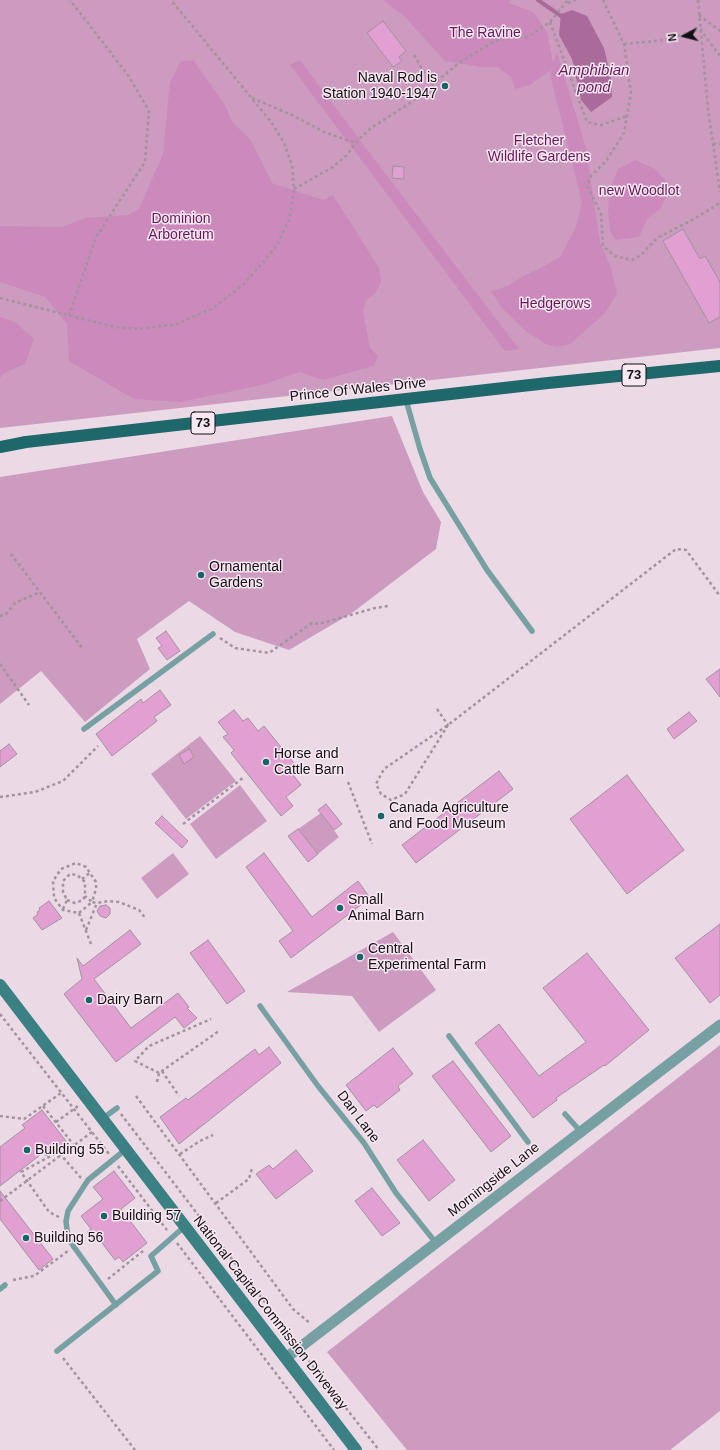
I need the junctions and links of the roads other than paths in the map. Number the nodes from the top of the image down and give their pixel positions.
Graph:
1 (720, 366) edge
2 (406, 400) junction
3 (0, 447) edge
4 (532, 631) dead end
5 (213, 634) road end
6 (84, 729) dead end
7 (0, 985) edge
8 (260, 1006) dead end
9 (720, 1026) edge
10 (449, 1036) dead end
11 (117, 1108) road end
12 (565, 1114) dead end
13 (102, 1119) junction
14 (581, 1132) junction
15 (528, 1142) dead end
16 (125, 1150) junction
17 (184, 1227) junction
18 (436, 1244) junction
19 (5, 1286) dead end
20 (0, 1289) edge
21 (116, 1305) junction
22 (57, 1351) road end
23 (286, 1358) junction
24 (356, 1450) edge

1 - 2 main road, Prince Of Wales Drive / 73
2 - 3 main road, Prince Of Wales Drive / 73
2 - 4 lane
5 - 6 lane
7 - 13 street, National Capital Commission Driveway
8 - 18 lane, Dan Lane
9 - 14 street, Morningside Lane
10 - 15 lane
11 - 13 lane
12 - 14 lane
13 - 16 street, National Capital Commission Driveway
14 - 18 street, Morningside Lane
16 - 17 street, National Capital Commission Driveway
16 - 21 lane
17 - 21 lane
17 - 23 street, National Capital Commission Driveway
18 - 23 street, Morningside Lane
19 - 20 lane
21 - 22 lane
23 - 24 street, National Capital Commission Driveway

